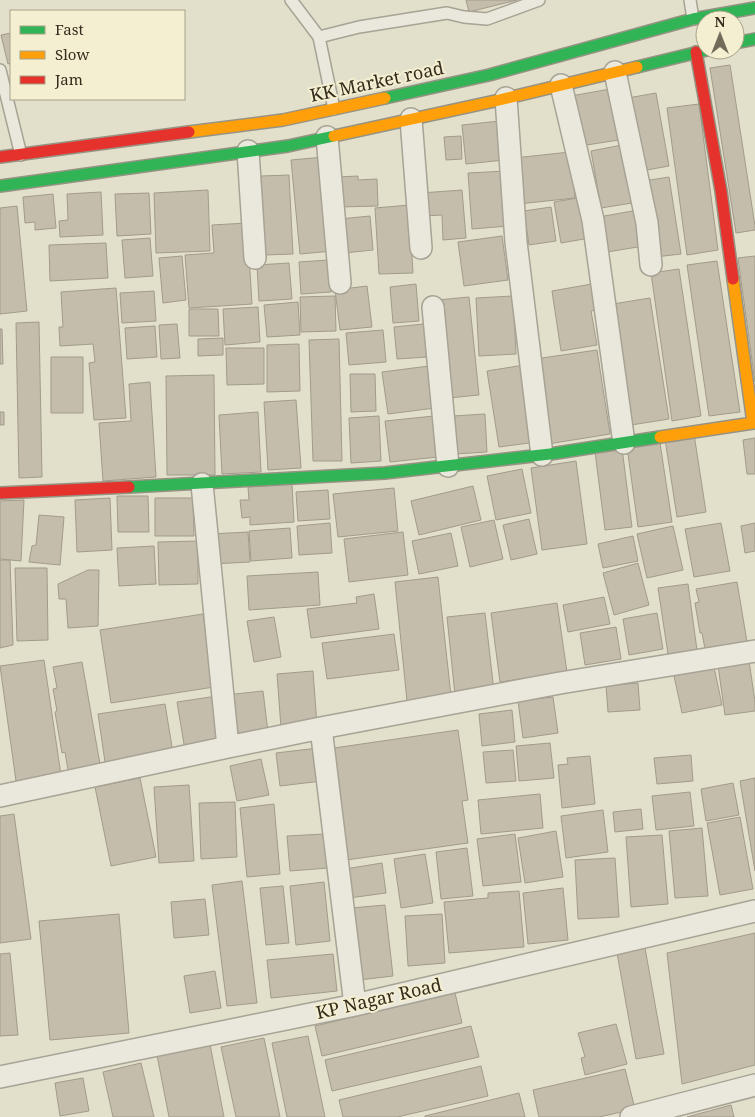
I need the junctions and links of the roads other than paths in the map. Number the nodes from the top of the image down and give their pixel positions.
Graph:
1 (291, 0) edge
2 (539, 0) edge
3 (690, 0) edge
4 (755, 8) edge
5 (693, 19) junction
6 (319, 37) junction
7 (695, 53) edge
8 (703, 60) edge
9 (0, 70) edge
10 (614, 72) junction
11 (561, 85) junction
12 (506, 98) junction
13 (334, 109) junction
14 (411, 119) junction
15 (327, 137) junction
16 (248, 151) junction
17 (0, 157) edge
18 (24, 168) junction
19 (0, 186) edge
20 (422, 248) dead end
21 (255, 258) dead end
22 (651, 266) dead end
23 (340, 283) dead end
24 (433, 307) dead end
25 (624, 442) junction
26 (542, 455) junction
27 (448, 466) junction
28 (202, 484) junction
29 (0, 493) edge
30 (755, 651) edge
31 (321, 728) junction
32 (228, 747) junction
33 (0, 796) edge
34 (755, 911) edge
35 (355, 1005) junction
36 (0, 1077) edge
37 (755, 1084) edge
38 (632, 1117) edge

1 - 6 lane
2 - 6 lane
3 - 5 lane
4 - 5 street, KK Market road
5 - 13 street, KK Market road
6 - 13 lane
7 - 10 street, KK Market road
8 - 25 street
9 - 18 lane
10 - 11 street, KK Market road
10 - 22 street
11 - 12 street, KK Market road
11 - 25 street
12 - 14 street, KK Market road
12 - 26 street
13 - 18 street, KK Market road
14 - 15 street, KK Market road
14 - 20 street
15 - 16 street, KK Market road
15 - 23 street
16 - 18 street, KK Market road
16 - 21 street
17 - 18 street, KK Market road
18 - 19 street, KK Market road
24 - 27 street
25 - 26 street
26 - 27 street
27 - 28 street
28 - 29 street
28 - 32 street
30 - 31 street
31 - 32 street
31 - 35 street
32 - 33 street
34 - 35 street, KP Nagar Road
35 - 36 street, KP Nagar Road
37 - 38 street

